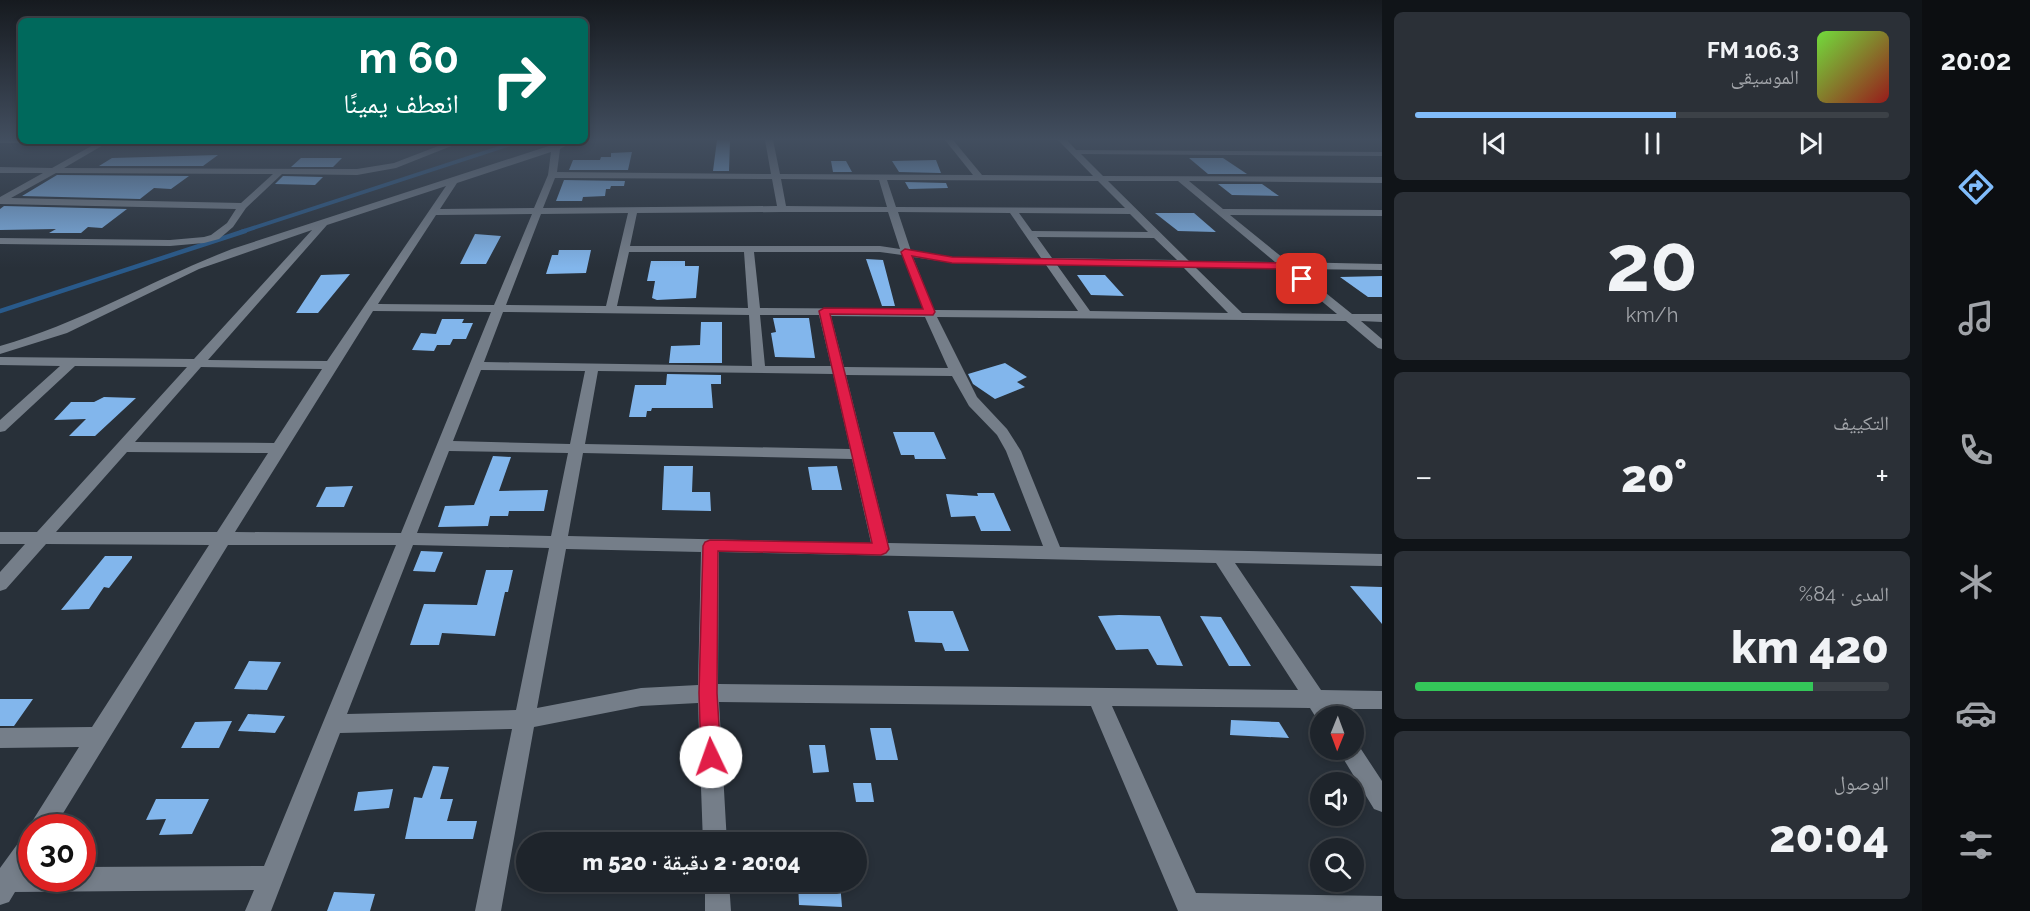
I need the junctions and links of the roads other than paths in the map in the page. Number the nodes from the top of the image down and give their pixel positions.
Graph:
1 (32, 183) edge
2 (269, 183) edge
3 (449, 183) edge
4 (453, 183) edge
5 (549, 183) edge
6 (776, 183) edge
7 (884, 183) edge
8 (1105, 183) edge
9 (1185, 183) edge
10 (0, 201) edge
11 (243, 206) junction
12 (782, 209) junction
13 (538, 210) junction
14 (633, 210) junction
15 (891, 210) junction
16 (1013, 211) junction
17 (1133, 211) junction
18 (433, 212) junction
19 (1221, 212) junction
20 (1382, 213) edge
21 (324, 222) junction
22 (1030, 234) junction
23 (1155, 234) junction
24 (0, 241) edge
25 (625, 249) junction
26 (749, 249) junction
27 (905, 252) junction
28 (1050, 263) junction
29 (1185, 264) junction
30 (1286, 266) junction
31 (1382, 267) edge
32 (369, 306) junction
33 (499, 308) junction
34 (611, 309) junction
35 (756, 310) junction
36 (824, 311) junction
37 (930, 312) junction
38 (1086, 314) junction
39 (1238, 316) junction
40 (1349, 318) junction
41 (1382, 318) edge
42 (1382, 345) edge
43 (0, 350) edge
44 (0, 361) edge
45 (72, 362) junction
46 (197, 365) junction
47 (331, 365) junction
48 (476, 366) junction
49 (592, 368) junction
50 (759, 370) junction
51 (839, 370) junction
52 (958, 372) junction
53 (0, 428) edge
54 (444, 446) junction
55 (123, 447) junction
56 (278, 448) junction
57 (577, 450) junction
58 (859, 454) junction
59 (222, 537) junction
60 (0, 538) edge
61 (41, 538) junction
62 (406, 539) junction
63 (560, 543) junction
64 (710, 546) junction
65 (881, 549) junction
66 (1054, 552) junction
67 (1221, 556) junction
68 (1382, 560) edge
69 (0, 584) edge
70 (708, 693) junction
71 (1097, 696) junction
72 (1315, 698) junction
73 (1382, 700) edge
74 (1320, 706) edge
75 (527, 719) junction
76 (333, 724) junction
77 (97, 737) junction
78 (0, 738) edge
79 (1355, 760) edge
80 (1382, 801) edge
81 (50, 814) edge
82 (714, 832) edge
83 (18, 863) edge
84 (272, 878) junction
85 (3, 884) edge
86 (717, 892) edge
87 (1190, 908) edge
88 (1382, 909) edge
89 (258, 911) edge
90 (488, 911) edge
91 (718, 911) edge

1 - 10 street
2 - 11 street
3 - 21 street
4 - 18 street
5 - 13 street
6 - 12 street
7 - 15 street
8 - 17 street
9 - 19 street
10 - 11 street
11 - 24 street
12 - 14 street
12 - 15 street
13 - 14 street
13 - 18 street
13 - 33 street
14 - 25 street
15 - 16 street
15 - 27 street
16 - 17 street
16 - 22 street
17 - 23 street
18 - 32 street
19 - 20 street
19 - 30 street
21 - 43 street
21 - 46 street
22 - 23 street
22 - 28 street
23 - 29 street
25 - 26 street
25 - 34 street
26 - 27 street
26 - 35 street
27 - 28 street
27 - 37 street
28 - 29 street
28 - 38 street
29 - 30 street
29 - 39 street
30 - 31 street
30 - 40 street
32 - 33 street
32 - 47 street
33 - 34 street
33 - 48 street
34 - 35 street
35 - 36 street
35 - 50 street
36 - 37 street
36 - 51 street
37 - 38 street
37 - 52 street
38 - 39 street
39 - 40 street
40 - 41 street
40 - 42 street
44 - 45 street
45 - 46 street
45 - 53 street
46 - 47 street
46 - 55 street
47 - 56 street
48 - 49 street
48 - 54 street
49 - 50 street
49 - 57 street
50 - 51 street
51 - 52 street
51 - 58 street
52 - 66 street
54 - 57 street
54 - 62 street
55 - 56 street
55 - 61 street
56 - 59 street
57 - 58 street
57 - 63 street
58 - 65 street
59 - 61 street
59 - 62 street
59 - 77 street
60 - 61 street
61 - 69 street
62 - 63 street
62 - 76 street
63 - 64 street
63 - 75 street
64 - 65 street
64 - 70 street
65 - 66 street
66 - 67 street
67 - 68 street
67 - 72 street
70 - 71 street
70 - 75 street
70 - 82 street
71 - 72 street
71 - 87 street
72 - 73 street
72 - 74 street
75 - 76 street
75 - 90 street
76 - 84 street
77 - 78 street
77 - 81 street
79 - 80 street
83 - 85 street
84 - 85 street
84 - 89 street
86 - 91 street
87 - 88 street

